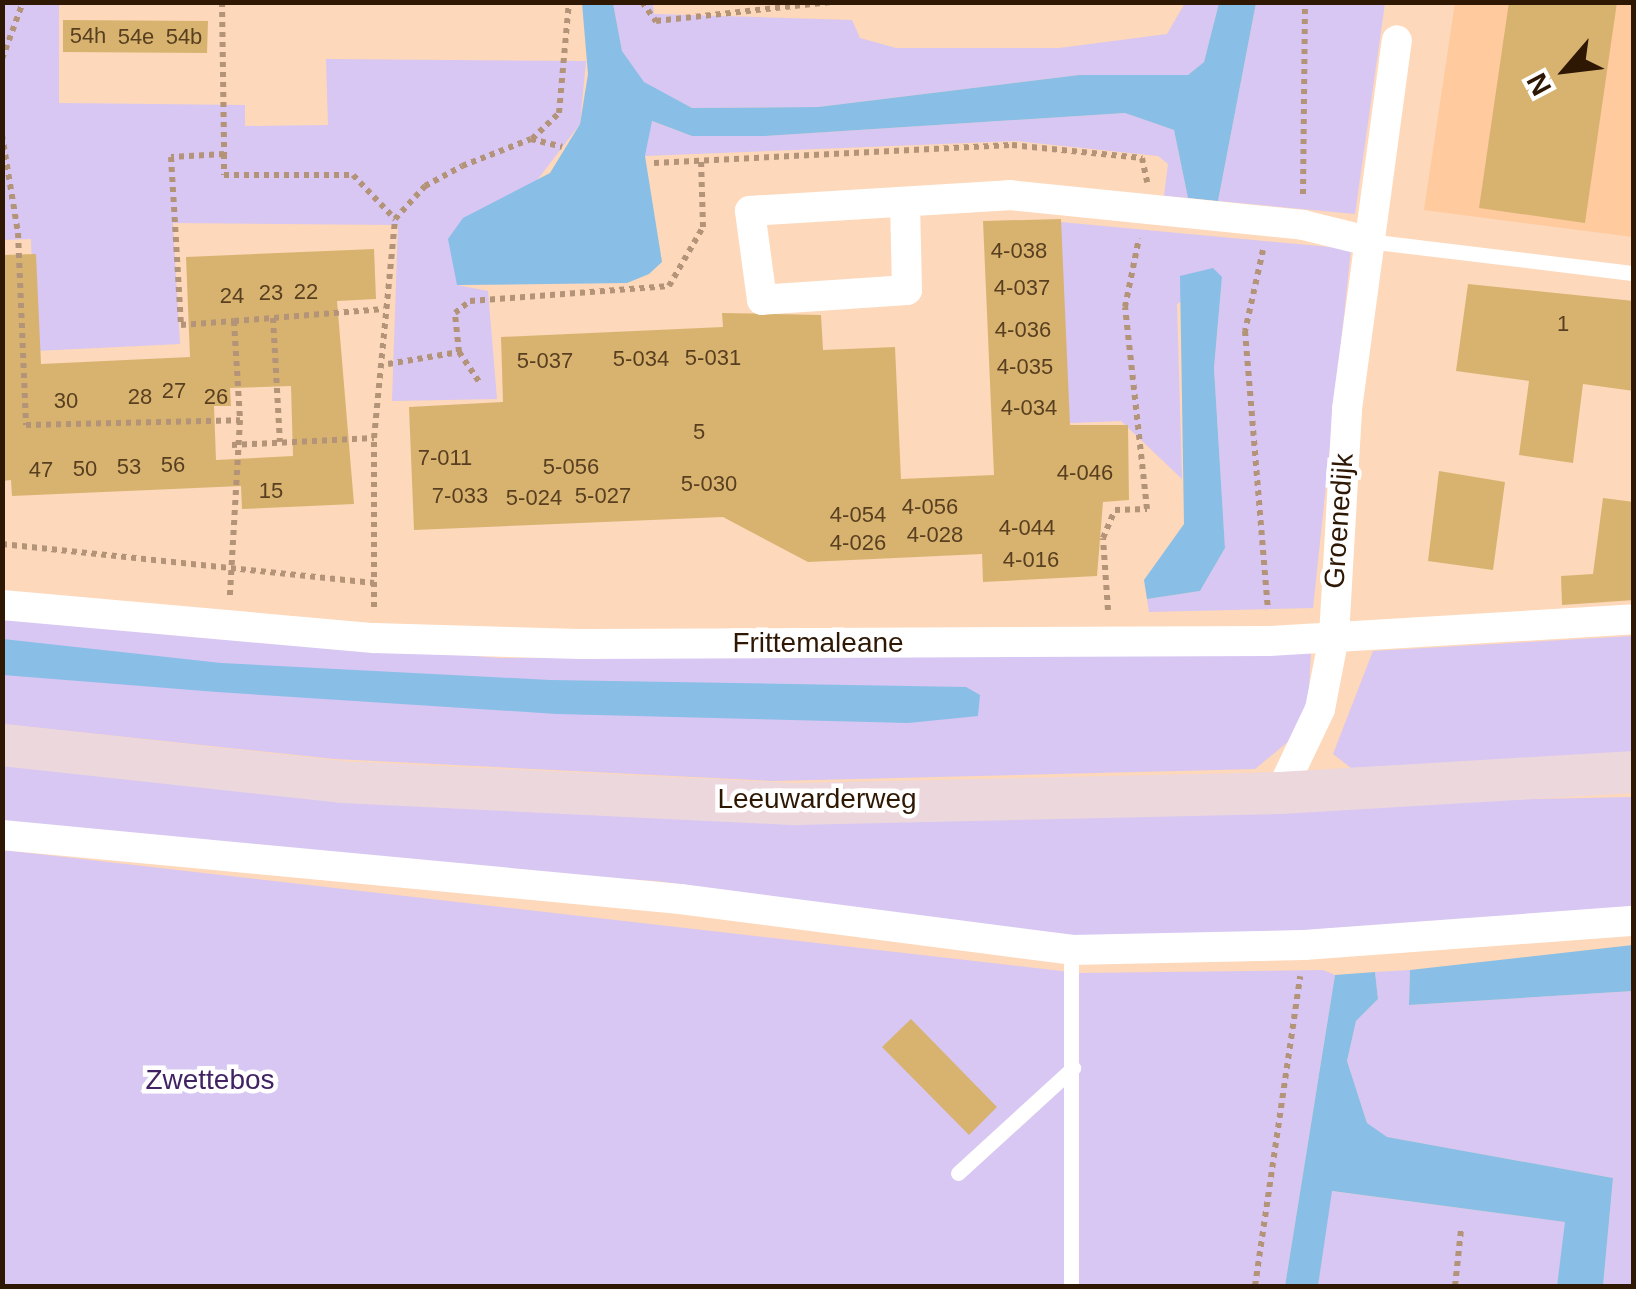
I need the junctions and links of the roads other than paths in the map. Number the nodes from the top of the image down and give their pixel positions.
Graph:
1 (1397, 40) dead end
2 (905, 202) junction
3 (1368, 241) junction
4 (1634, 272) edge
5 (2, 605) edge
6 (1634, 618) edge
7 (1334, 636) junction
8 (2, 745) edge
9 (1634, 772) edge
10 (1280, 793) junction
11 (2, 835) edge
12 (1634, 921) edge
13 (1071, 950) junction
14 (1074, 1068) junction
15 (958, 1173) dead end
16 (1071, 1286) edge

1 - 3 street, Groenedijk
2 - 2 street
2 - 3 street
3 - 4 lane
3 - 7 street, Groenedijk
5 - 7 street, Frittemaleane
6 - 7 street, Frittemaleane
7 - 10 street, Groenedijk
8 - 10 main road, Leeuwarderweg
9 - 10 main road, Leeuwarderweg
11 - 13 street
12 - 13 street
13 - 14 lane
14 - 15 lane
14 - 16 lane

